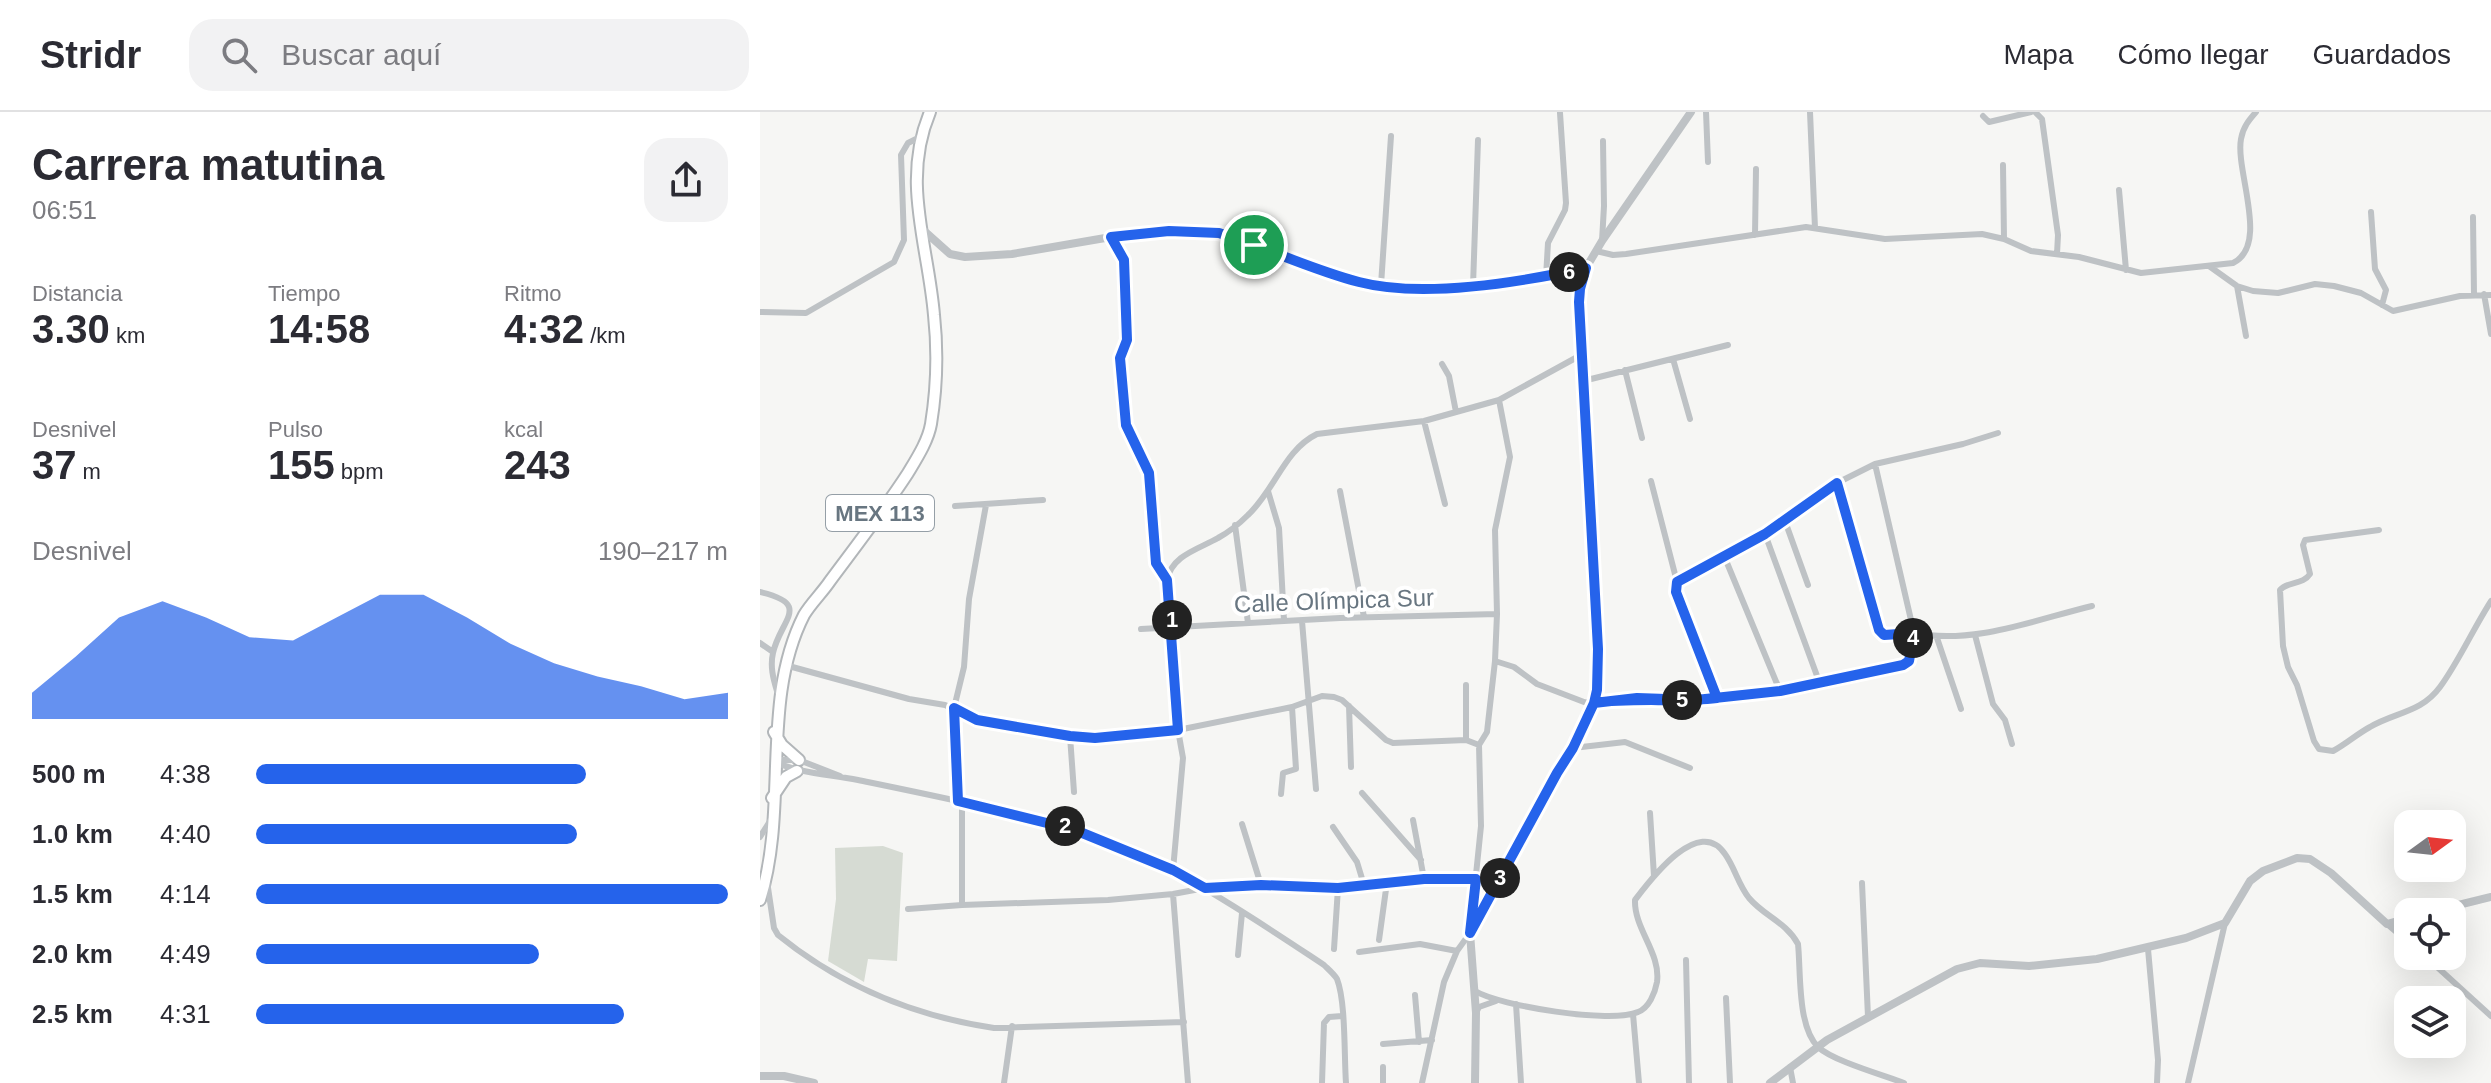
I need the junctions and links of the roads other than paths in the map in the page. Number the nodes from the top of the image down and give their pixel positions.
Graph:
1 (930, 112) edge
2 (1691, 112) edge
3 (1706, 112) edge
4 (1810, 112) edge
5 (2033, 112) edge
6 (2244, 112) edge
7 (2256, 112) edge
8 (1560, 113) edge
9 (1983, 116) dead end
10 (2245, 124) junction
11 (1391, 136) dead end
12 (920, 137) junction
13 (1478, 140) dead end
14 (1603, 141) dead end
15 (1708, 162) dead end
16 (2003, 165) dead end
17 (1756, 169) dead end
18 (2119, 190) dead end
19 (2371, 212) dead end
20 (2473, 217) dead end
21 (1815, 228) junction
22 (922, 229) junction
23 (1755, 235) junction
24 (1111, 237) junction
25 (2004, 239) junction
26 (1602, 241) junction
27 (1596, 251) junction
28 (2057, 254) junction
29 (2209, 266) junction
30 (1586, 268) junction
31 (2126, 270) junction
32 (1546, 277) junction
33 (1381, 285) junction
34 (1473, 286) junction
35 (2237, 286) junction
36 (2474, 294) junction
37 (2488, 294) edge
38 (2382, 305) junction
39 (760, 312) edge
40 (2491, 334) edge
41 (2246, 336) dead end
42 (1728, 345) dead end
43 (1581, 355) junction
44 (1673, 359) junction
45 (1442, 364) dead end
46 (1625, 370) junction
47 (1583, 381) junction
48 (1499, 400) junction
49 (1456, 412) junction
50 (1690, 419) dead end
51 (1424, 421) junction
52 (1998, 433) dead end
53 (1642, 438) dead end
54 (1875, 464) junction
55 (1651, 481) dead end
56 (1837, 483) junction
57 (1268, 491) junction
58 (1340, 491) dead end
59 (1043, 500) dead end
60 (1445, 504) dead end
61 (986, 505) junction
62 (955, 506) dead end
63 (1785, 521) junction
64 (1235, 525) junction
65 (2379, 530) dead end
66 (1765, 534) junction
67 (1725, 558) junction
68 (1167, 580) junction
69 (1677, 582) junction
70 (1808, 585) dead end
71 (760, 592) edge
72 (2491, 601) edge
73 (2092, 606) dead end
74 (1497, 614) junction
75 (1364, 617) junction
76 (1284, 621) junction
77 (1302, 621) junction
78 (1248, 623) junction
79 (1173, 625) junction
80 (1141, 629) dead end
81 (1914, 633) junction
82 (1975, 635) junction
83 (1937, 638) junction
84 (760, 643) edge
85 (773, 652) junction
86 (1495, 661) junction
87 (782, 664) junction
88 (1820, 684) junction
89 (1466, 685) dead end
90 (777, 691) junction
91 (1780, 691) junction
92 (1717, 698) junction
93 (1310, 700) junction
94 (1594, 703) junction
95 (1349, 706) junction
96 (1292, 707) junction
97 (954, 708) junction
98 (1961, 709) dead end
99 (773, 730) junction
100 (1178, 730) junction
101 (1070, 736) junction
102 (1466, 740) junction
103 (2012, 744) dead end
104 (1479, 745) junction
105 (1573, 748) junction
106 (772, 760) junction
107 (798, 765) junction
108 (1351, 767) dead end
109 (1690, 768) dead end
110 (1316, 789) dead end
111 (1074, 792) dead end
112 (1362, 793) dead end
113 (1281, 794) dead end
114 (771, 800) junction
115 (960, 802) junction
116 (1650, 813) dead end
117 (1413, 820) dead end
118 (770, 821) junction
119 (1242, 824) dead end
120 (1333, 827) dead end
121 (760, 837) edge
122 (1421, 860) junction
123 (1173, 870) junction
124 (766, 873) junction
125 (1654, 876) junction
126 (1424, 879) junction
127 (1476, 879) junction
128 (1387, 882) junction
129 (1862, 883) dead end
130 (1261, 885) junction
131 (1364, 885) junction
132 (1205, 888) junction
133 (1338, 888) junction
134 (1173, 894) junction
135 (2491, 897) edge
136 (760, 900) edge
137 (2466, 903) edge
138 (962, 905) junction
139 (908, 909) dead end
140 (1242, 913) junction
141 (2394, 922) edge
142 (2225, 923) junction
143 (2387, 924) junction
144 (2394, 930) edge
145 (1470, 933) junction
146 (1379, 940) dead end
147 (1334, 949) dead end
148 (2148, 949) junction
149 (1457, 951) junction
150 (1359, 952) dead end
151 (1238, 955) dead end
152 (1686, 960) dead end
153 (2440, 970) edge
154 (1475, 991) junction
155 (1415, 995) dead end
156 (1726, 998) dead end
157 (1500, 1000) junction
158 (1516, 1004) junction
159 (1476, 1013) junction
160 (1633, 1014) junction
161 (1342, 1016) junction
162 (2491, 1016) edge
163 (1868, 1017) junction
164 (1184, 1022) junction
165 (1012, 1026) junction
166 (1432, 1040) junction
167 (1419, 1042) junction
168 (1383, 1044) dead end
169 (1818, 1047) junction
170 (1383, 1067) dead end
171 (1790, 1067) junction
172 (760, 1076) edge
173 (814, 1083) edge
174 (1004, 1083) edge
175 (1188, 1083) edge
176 (1322, 1083) edge
177 (1346, 1083) edge
178 (1383, 1083) edge
179 (1422, 1083) edge
180 (1475, 1083) edge
181 (1521, 1083) edge
182 (1639, 1083) edge
183 (1689, 1083) edge
184 (1730, 1083) edge
185 (1770, 1083) edge
186 (1793, 1083) edge
187 (1904, 1083) edge
188 (2157, 1083) edge
189 (2188, 1083) edge

1 - 12 main road, MEX 113
2 - 26 street
3 - 15 street
4 - 21 street
5 - 9 street
5 - 28 street
6 - 10 street
7 - 10 street
8 - 32 street
10 - 29 street
11 - 33 street
12 - 22 main road, MEX 113
12 - 39 street
13 - 34 street
14 - 26 street
16 - 25 street
17 - 23 street
18 - 31 street
19 - 38 street
20 - 36 street
21 - 23 street
21 - 25 street
22 - 24 street
22 - 87 main road, MEX 113
23 - 27 street
24 - 33 street
24 - 68 street
25 - 28 street
26 - 27 street
27 - 30 street
28 - 31 street
29 - 31 street
29 - 35 street
30 - 32 street
30 - 43 street
32 - 34 street
33 - 34 street
35 - 38 street
35 - 41 street
36 - 37 street
36 - 38 street
37 - 40 street
42 - 44 street
43 - 47 street
43 - 48 street
44 - 46 street
44 - 50 street
45 - 49 street
46 - 47 street
46 - 53 street
47 - 94 street
48 - 49 street
48 - 74 street
49 - 51 street
51 - 57 street
51 - 60 street
52 - 54 street
54 - 56 street
54 - 81 street
55 - 69 street
56 - 63 street
56 - 81 street
57 - 64 street
57 - 76 street
58 - 75 street
59 - 61 street
61 - 62 street
61 - 97 street
63 - 66 street
63 - 70 street
64 - 68 street
64 - 78 street
65 - 72 street
66 - 67 street
66 - 88 street
67 - 69 street
67 - 91 street
68 - 79 street
69 - 92 street
71 - 85 street
73 - 82 street
74 - 75 street, Calle Olímpica Sur
74 - 86 street
75 - 77 street, Calle Olímpica Sur
76 - 77 street, Calle Olímpica Sur
76 - 78 street, Calle Olímpica Sur
77 - 93 street
78 - 79 street, Calle Olímpica Sur
79 - 80 street, Calle Olímpica Sur
79 - 100 street
81 - 83 street
81 - 88 street
82 - 83 street
82 - 103 street
83 - 98 street
84 - 85 street
85 - 90 street
86 - 94 street
86 - 104 street
87 - 90 main road, MEX 113
87 - 97 street
88 - 91 street
89 - 102 street
90 - 99 main road, MEX 113
91 - 92 street
92 - 94 street
93 - 95 street
93 - 96 street
93 - 110 street
94 - 105 street
95 - 102 street
95 - 108 street
96 - 100 street
96 - 113 street
97 - 101 street
97 - 115 street
99 - 106 main road, MEX 113
99 - 107 main road
100 - 101 street
100 - 123 street
101 - 111 street
102 - 104 street
104 - 127 street
105 - 109 street
105 - 145 street
106 - 107 street
106 - 114 main road, MEX 113
107 - 114 main road
107 - 115 street
112 - 122 street
114 - 118 main road, MEX 113
115 - 123 street
115 - 138 street
116 - 125 street
117 - 122 street
118 - 121 street
118 - 124 main road, MEX 113
119 - 130 street
120 - 131 street
122 - 126 street
123 - 132 street
124 - 136 main road, MEX 113
124 - 165 street
125 - 160 street
125 - 169 street
126 - 127 street
126 - 128 street
127 - 145 street
128 - 131 street
128 - 146 street
129 - 163 street
130 - 132 street
130 - 133 street
131 - 133 street
132 - 134 street
132 - 140 street
133 - 147 street
134 - 138 street
134 - 164 street
135 - 137 street
138 - 139 street
140 - 151 street
140 - 161 street
141 - 143 street
142 - 143 street
142 - 148 street
142 - 189 street
143 - 144 street
145 - 149 street
145 - 154 street
148 - 163 street
148 - 188 street
149 - 150 street
149 - 166 street
152 - 183 street
153 - 162 street
154 - 157 street
154 - 159 street
155 - 167 street
156 - 184 street
157 - 158 street
157 - 159 street
158 - 160 street
158 - 181 street
159 - 180 street
160 - 182 street
161 - 176 street
161 - 177 street
163 - 169 street
164 - 165 street
164 - 175 street
165 - 174 street
166 - 167 street
166 - 179 street
167 - 168 street
169 - 171 street
169 - 187 street
170 - 178 street
171 - 185 street
171 - 186 street
172 - 173 street

